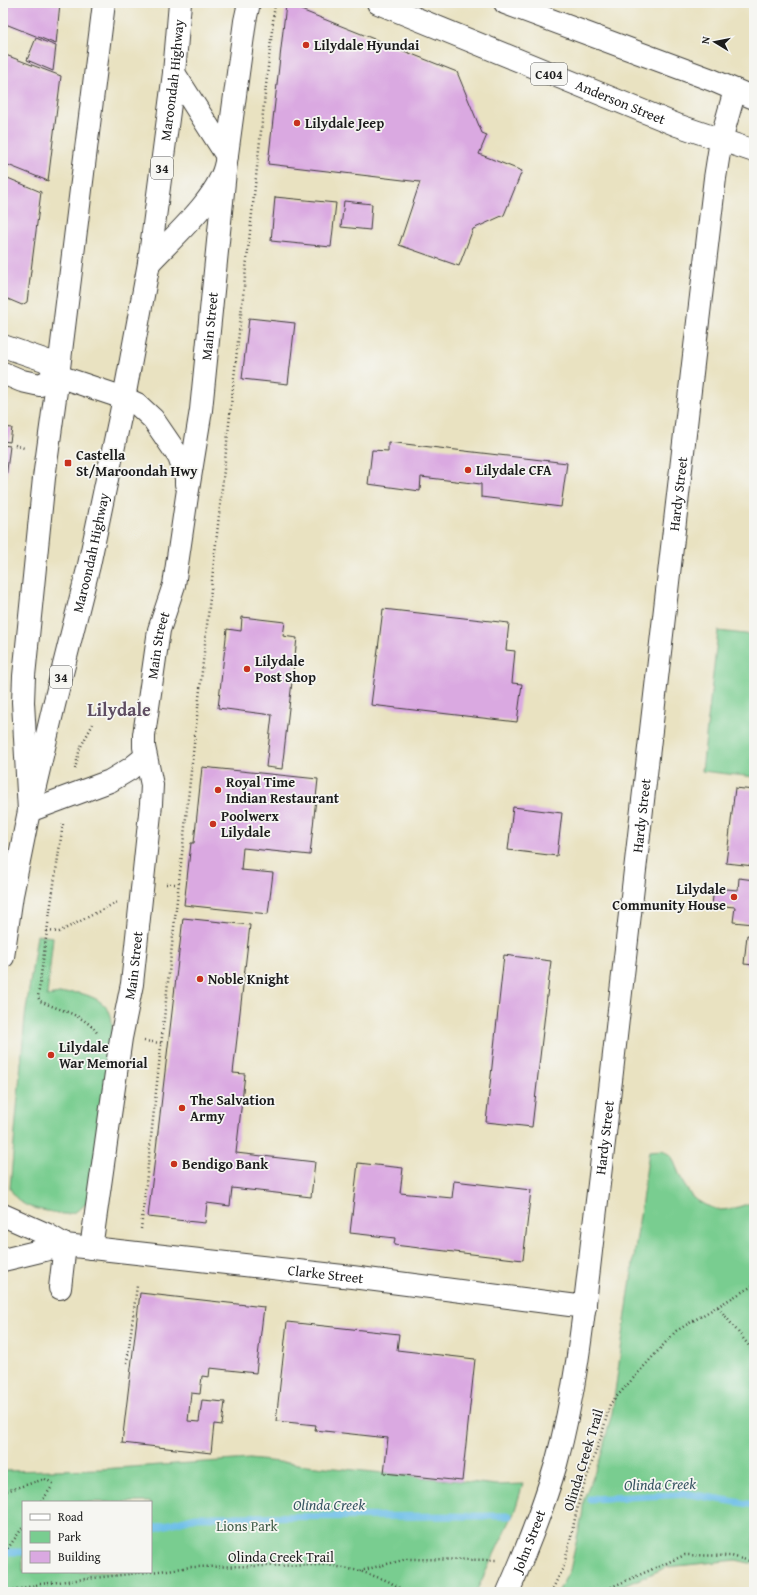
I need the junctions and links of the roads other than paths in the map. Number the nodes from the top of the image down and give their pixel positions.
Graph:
1 (104, 3) edge
2 (180, 3) edge
3 (249, 3) edge
4 (380, 3) edge
5 (505, 3) edge
6 (174, 73) junction
7 (744, 94) edge
8 (721, 140) junction
9 (754, 151) edge
10 (226, 159) junction
11 (149, 263) junction
12 (3, 346) edge
13 (3, 373) edge
14 (58, 376) junction
15 (124, 398) junction
16 (187, 496) junction
17 (145, 757) junction
18 (29, 811) junction
19 (3, 957) edge
20 (3, 1215) edge
21 (65, 1245) junction
22 (91, 1248) junction
23 (3, 1260) edge
24 (60, 1288) dead end
25 (585, 1307) junction
26 (548, 1489) joint
27 (508, 1592) edge

1 - 14 main road
2 - 6 main road, Maroondah Highway / 34
3 - 10 main road
4 - 8 main road, Anderson Street / C404
5 - 7 main road
6 - 10 main road
6 - 11 main road, Maroondah Highway / 34
7 - 8 main road, Hardy Street
8 - 9 main road, Anderson Street / C404
8 - 25 main road, Hardy Street
10 - 11 main road
10 - 16 main road, Main Street
11 - 15 main road, Maroondah Highway / 34
12 - 14 main road
13 - 14 main road
14 - 15 main road
14 - 18 main road
15 - 16 main road
15 - 18 main road, Maroondah Highway / 34
16 - 17 main road, Main Street
17 - 18 main road
17 - 22 main road, Main Street
18 - 19 main road, Maroondah Highway / 34
20 - 21 main road, Clarke Street
21 - 22 main road, Clarke Street
21 - 23 main road, Clarke Street
21 - 24 main road
22 - 25 main road, Clarke Street
25 - 26 main road, Hardy Street
26 - 27 main road, John Street

